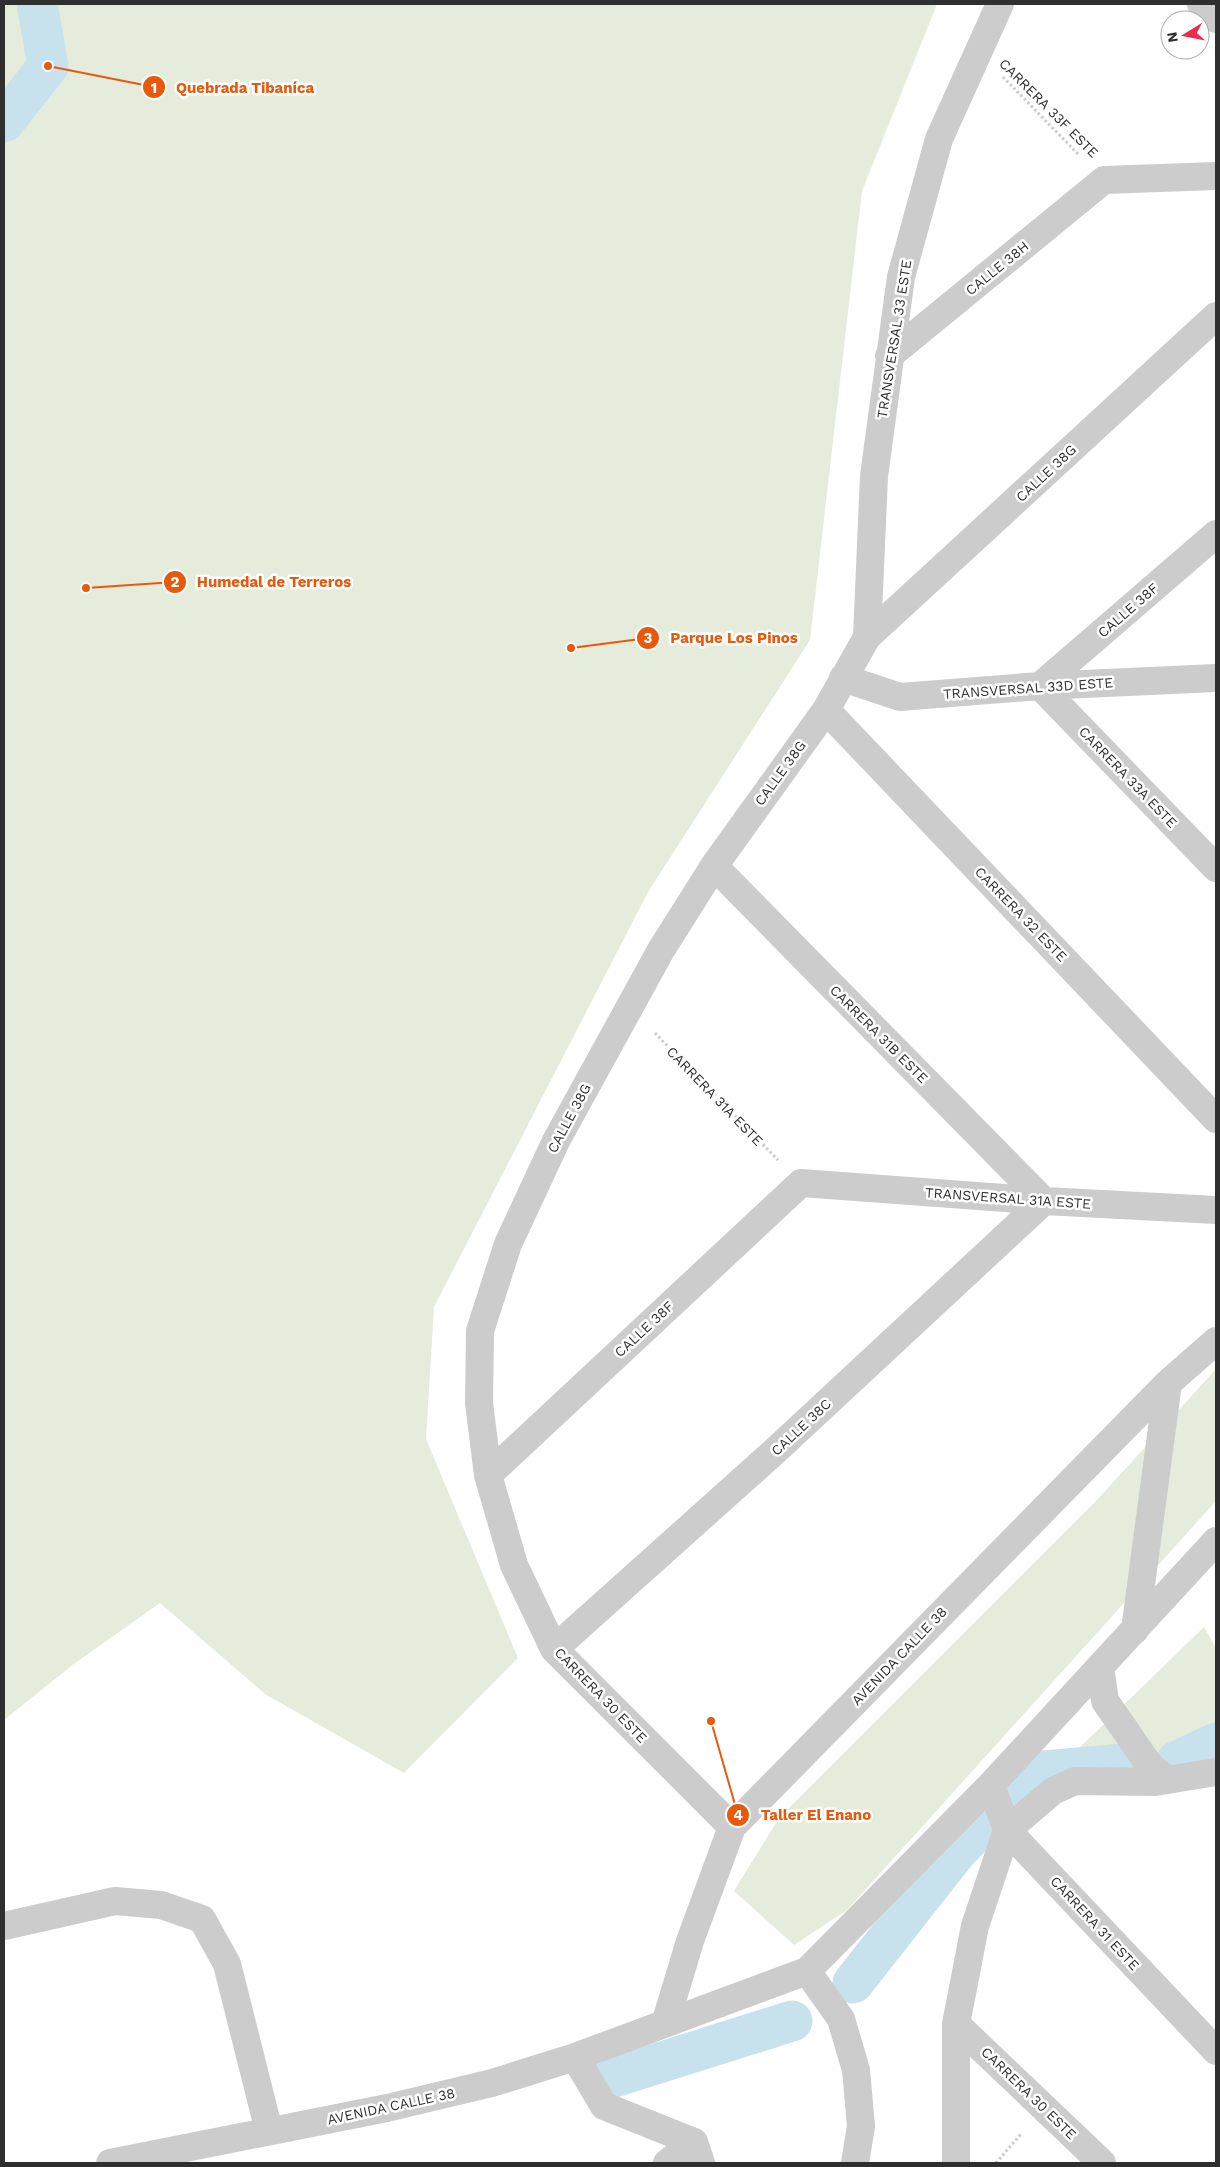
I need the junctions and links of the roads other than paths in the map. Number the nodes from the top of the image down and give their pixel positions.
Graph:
1 (1000, 4) edge
2 (1202, 4) edge
3 (1216, 19) edge
4 (1216, 176) edge
5 (1216, 316) edge
6 (889, 356) junction
7 (1216, 534) edge
8 (867, 637) junction
9 (842, 678) junction
10 (1216, 678) edge
11 (1040, 686) junction
12 (826, 710) junction
13 (714, 866) junction
14 (1216, 868) edge
15 (1216, 1119) edge
16 (801, 1183) joint
17 (1044, 1201) junction
18 (1216, 1210) edge
19 (480, 1331) joint
20 (1216, 1340) edge
21 (1168, 1383) junction
22 (488, 1475) junction
23 (1216, 1541) edge
24 (1135, 1630) junction
25 (554, 1649) junction
26 (1100, 1667) junction
27 (1168, 1780) junction
28 (1210, 1781) edge
29 (991, 1785) junction
30 (732, 1828) junction
31 (1007, 1830) junction
32 (4, 1926) edge
33 (807, 1971) junction
34 (666, 2024) junction
35 (956, 2024) junction
36 (1216, 2051) edge
37 (575, 2057) junction
38 (269, 2131) junction
39 (698, 2153) edge
40 (110, 2163) edge
41 (668, 2163) edge
42 (855, 2163) edge
43 (956, 2163) edge
44 (1102, 2163) edge

1 - 6 street, TRANSVERSAL 33 ESTE
2 - 3 street
4 - 6 street, CALLE 38H
5 - 8 street, CALLE 38G
6 - 8 street, TRANSVERSAL 33 ESTE
7 - 11 street, CALLE 38F
8 - 9 street, CALLE 38G
9 - 11 street, TRANSVERSAL 33D ESTE
9 - 12 street, CALLE 38G
10 - 11 street, TRANSVERSAL 33D ESTE
11 - 14 street, CARRERA 33A ESTE
12 - 13 street, CALLE 38G
12 - 15 street, CARRERA 32 ESTE
13 - 17 street, CARRERA 31B ESTE
13 - 19 street, CALLE 38G
16 - 17 street, TRANSVERSAL 31A ESTE
16 - 22 street, CALLE 38F
17 - 18 street, TRANSVERSAL 31A ESTE
17 - 25 street, CALLE 38C
19 - 22 street, CARRERA 30 ESTE
20 - 21 street, AVENIDA CALLE 38
21 - 24 street
21 - 30 street, AVENIDA CALLE 38
22 - 25 street, CARRERA 30 ESTE
23 - 24 street, AVENIDA CALLE 38
24 - 26 street, AVENIDA CALLE 38
25 - 30 street, CARRERA 30 ESTE
26 - 27 street
26 - 29 street, AVENIDA CALLE 38
27 - 28 street
27 - 31 street
29 - 31 street, CARRERA 31 ESTE
29 - 33 street, AVENIDA CALLE 38
30 - 34 street, AVENIDA CALLE 38
31 - 35 street
31 - 36 street, CARRERA 31 ESTE
32 - 38 street
33 - 34 street, AVENIDA CALLE 38
33 - 42 street
34 - 37 street, AVENIDA CALLE 38
35 - 43 street
35 - 44 street, CARRERA 30 ESTE
37 - 38 street, AVENIDA CALLE 38
37 - 39 street
38 - 40 street, AVENIDA CALLE 38
39 - 41 street

